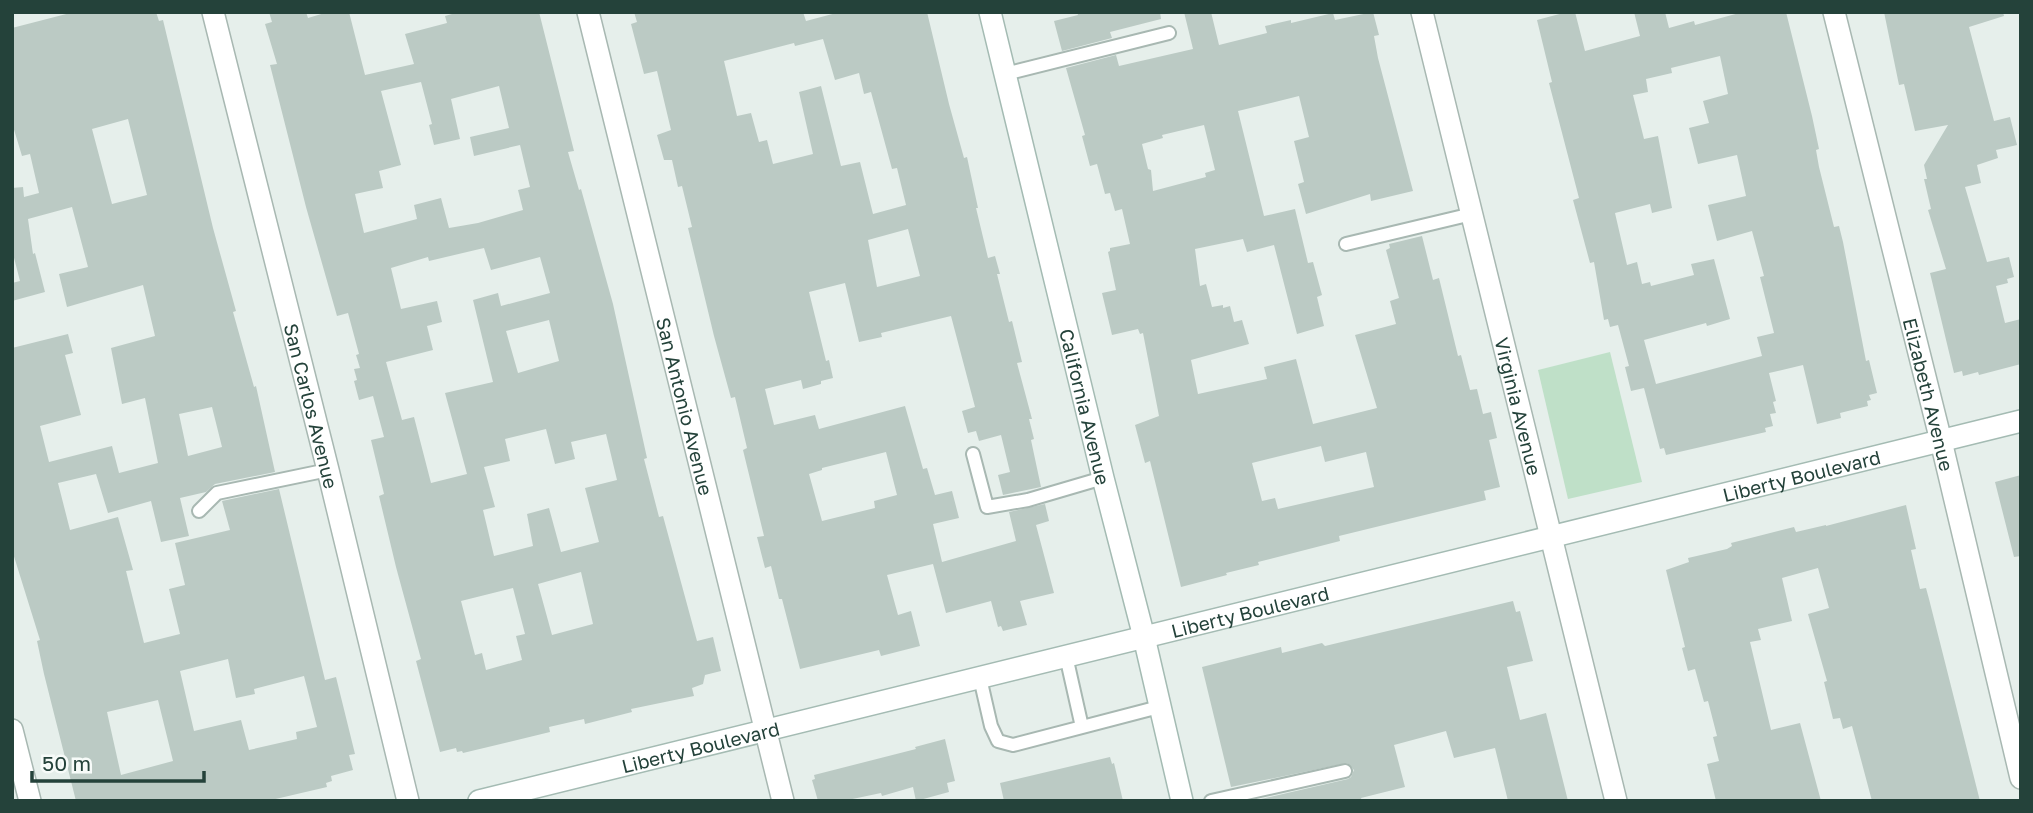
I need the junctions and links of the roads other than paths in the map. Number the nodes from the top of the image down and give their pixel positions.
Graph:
1 (213, 12) edge
2 (588, 12) edge
3 (990, 12) edge
4 (1422, 12) edge
5 (1834, 12) edge
6 (1169, 33) dead end
7 (1005, 74) junction
8 (1472, 214) junction
9 (1346, 244) dead end
10 (2021, 421) edge
11 (1941, 441) junction
12 (973, 454) dead end
13 (328, 470) junction
14 (1103, 478) junction
15 (200, 511) dead end
16 (1552, 537) junction
17 (1144, 637) junction
18 (1066, 656) junction
19 (980, 678) junction
20 (1159, 707) junction
21 (1082, 727) junction
22 (766, 729) junction
23 (12, 730) edge
24 (1345, 771) dead end
25 (2021, 778) edge
26 (30, 801) edge
27 (408, 801) edge
28 (479, 801) edge
29 (783, 801) edge
30 (1182, 801) edge
31 (1211, 801) edge
32 (1616, 801) edge

1 - 13 street, San Carlos Avenue
2 - 22 street, San Antonio Avenue
3 - 7 street, California Avenue
4 - 8 street, Virginia Avenue
5 - 11 street, Elizabeth Avenue
6 - 7 lane
7 - 14 street, California Avenue
8 - 9 lane
8 - 16 street, Virginia Avenue
10 - 11 street, Liberty Boulevard
11 - 16 street, Liberty Boulevard
11 - 25 street, Elizabeth Avenue
12 - 14 lane
13 - 15 lane
13 - 27 street, San Carlos Avenue
14 - 17 street, California Avenue
16 - 17 street, Liberty Boulevard
16 - 32 street, Virginia Avenue
17 - 18 street, Liberty Boulevard
17 - 20 street, California Avenue
18 - 19 street, Liberty Boulevard
18 - 21 lane
19 - 21 lane
19 - 22 street, Liberty Boulevard
20 - 21 lane
20 - 30 street, California Avenue
22 - 28 street, Liberty Boulevard
22 - 29 street, San Antonio Avenue
23 - 26 street
24 - 31 lane

